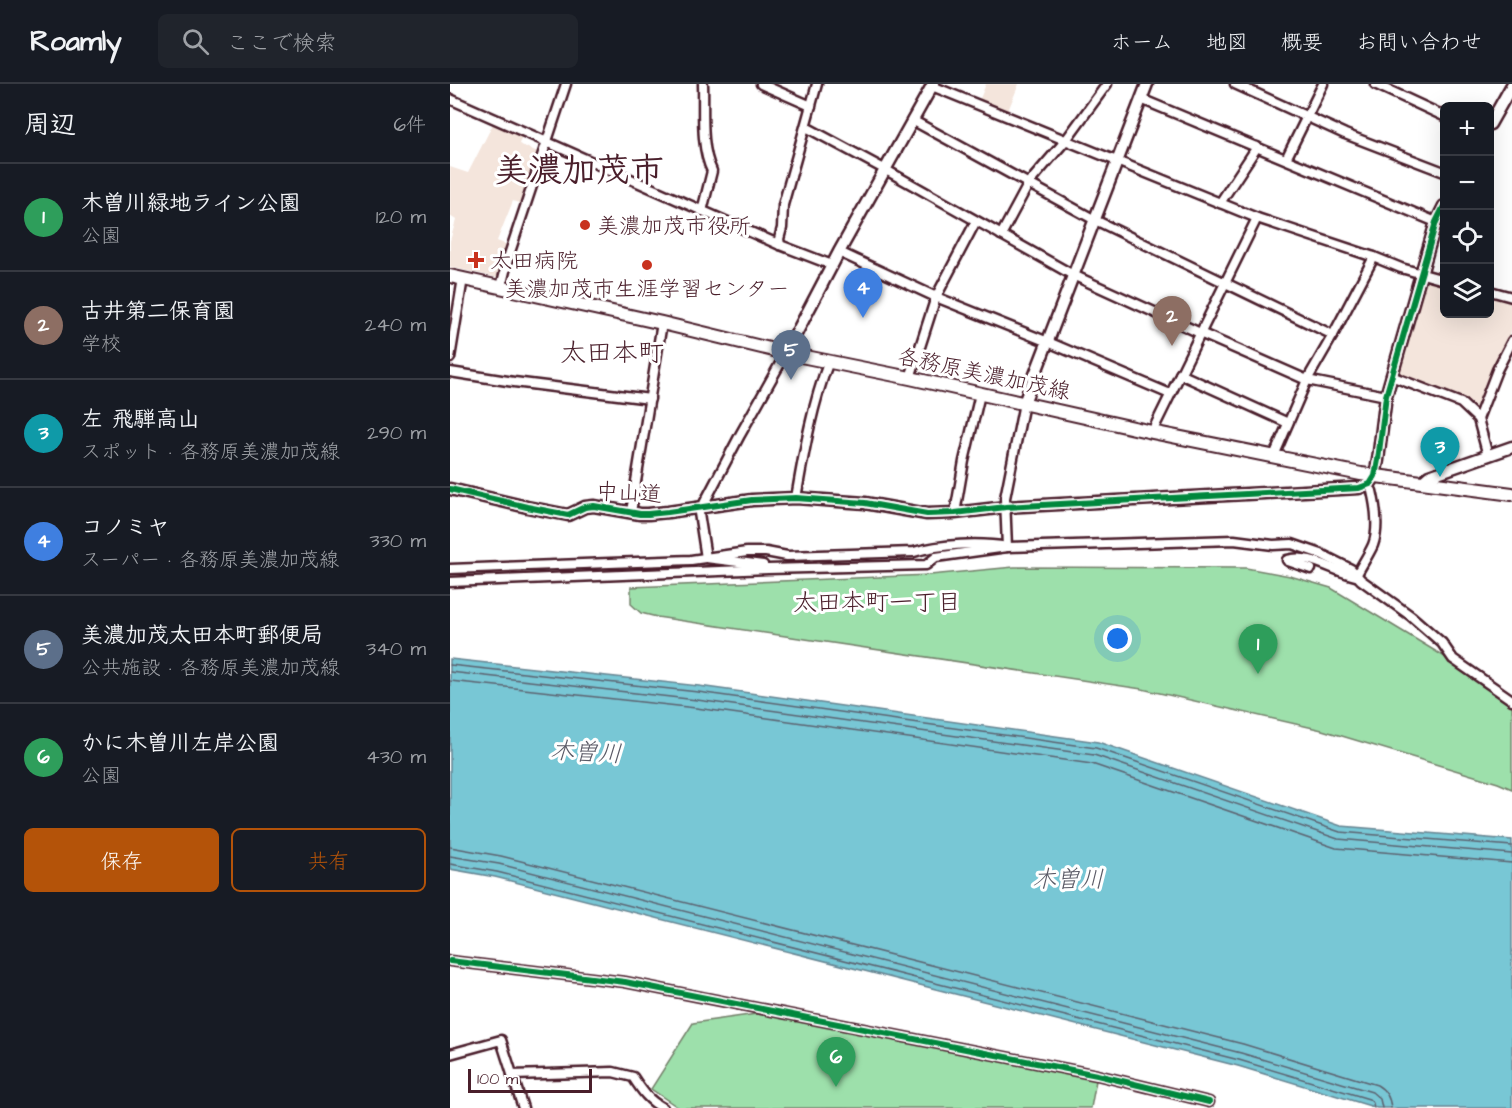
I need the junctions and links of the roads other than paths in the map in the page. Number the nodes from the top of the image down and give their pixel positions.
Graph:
1 (566, 84) edge
2 (703, 84) edge
3 (761, 84) edge
4 (817, 84) edge
5 (1107, 84) edge
6 (1147, 84) edge
7 (1235, 84) edge
8 (1323, 84) edge
9 (1375, 84) edge
10 (932, 85) edge
11 (1512, 85) edge
12 (450, 99) edge
13 (1141, 99) junction
14 (811, 106) junction
15 (1440, 114) edge
16 (1306, 117) junction
17 (1494, 117) edge
18 (912, 120) junction
19 (806, 127) junction
20 (1066, 140) junction
21 (548, 142) junction
22 (1257, 147) junction
23 (1286, 159) junction
24 (1117, 161) junction
25 (886, 170) junction
26 (1440, 170) edge
27 (1029, 183) junction
28 (1220, 203) junction
29 (1442, 210) edge
30 (702, 211) junction
31 (1257, 218) junction
32 (1095, 220) junction
33 (976, 221) junction
34 (1436, 222) junction
35 (1001, 235) junction
36 (780, 245) junction
37 (840, 252) junction
38 (1374, 257) junction
39 (832, 265) junction
40 (1421, 274) junction
41 (1073, 275) junction
42 (450, 276) edge
43 (463, 278) junction
44 (1440, 279) edge
45 (1225, 282) junction
46 (501, 287) junction
47 (1494, 292) edge
48 (936, 297) junction
49 (1512, 297) edge
50 (662, 323) junction
51 (1200, 333) junction
52 (1333, 335) junction
53 (1512, 341) edge
54 (1048, 342) junction
55 (786, 353) junction
56 (450, 358) edge
57 (829, 361) junction
58 (450, 372) edge
59 (1180, 374) junction
60 (1392, 376) junction
61 (910, 378) junction
62 (1307, 380) junction
63 (980, 394) junction
64 (1170, 394) junction
65 (1386, 396) junction
66 (650, 399) junction
67 (1024, 403) junction
68 (1478, 418) junction
69 (1288, 423) junction
70 (1152, 432) junction
71 (1512, 447) edge
72 (1274, 456) junction
73 (1488, 456) junction
74 (1375, 476) junction
75 (1422, 482) junction
76 (450, 489) edge
77 (1372, 491) dead end
78 (1512, 494) edge
79 (796, 498) junction
80 (702, 507) junction
81 (1006, 507) junction
82 (631, 512) junction
83 (955, 513) junction
84 (1007, 547) junction
85 (705, 558) junction
86 (450, 569) edge
87 (768, 569) junction
88 (1311, 569) dead end
89 (1356, 576) junction
90 (450, 582) edge
91 (1512, 700) edge
92 (450, 961) edge
93 (450, 1054) edge
94 (512, 1075) junction
95 (1209, 1102) dead end
96 (523, 1108) edge
97 (663, 1108) edge

1 - 21 street
2 - 30 street
3 - 14 street
4 - 14 street
5 - 20 street
6 - 13 street
7 - 16 street
8 - 16 street
9 - 15 street
10 - 18 street
10 - 20 street
11 - 17 street
12 - 21 street
13 - 22 street
13 - 24 street
14 - 19 street
16 - 23 street
16 - 26 street
18 - 25 street
18 - 27 street
19 - 25 street
19 - 36 street
20 - 24 street
20 - 27 street
21 - 30 street
21 - 46 street
22 - 23 street
22 - 28 street
23 - 34 street
24 - 28 street
24 - 32 street
25 - 33 street
25 - 37 street
27 - 32 street
27 - 35 street
28 - 31 street
29 - 34 street
30 - 36 street
31 - 38 street
31 - 45 street
32 - 41 street
32 - 45 street
33 - 35 street
33 - 48 street
34 - 40 street
35 - 41 street
36 - 39 street
37 - 39 street
37 - 48 street
38 - 40 street
38 - 52 street
39 - 55 street
40 - 44 street
40 - 60 street
41 - 51 street
41 - 54 street
42 - 43 main road, 各務原美濃加茂線
43 - 46 main road, 各務原美濃加茂線
43 - 56 street
45 - 51 street
45 - 52 street
46 - 50 main road, 各務原美濃加茂線
47 - 49 street
48 - 54 street
48 - 61 street
50 - 55 main road, 各務原美濃加茂線
50 - 66 street
51 - 59 street
51 - 62 street
52 - 62 street
53 - 68 street
54 - 64 street
54 - 67 street
55 - 57 main road, 各務原美濃加茂線
55 - 80 street
57 - 61 main road, 各務原美濃加茂線
57 - 79 street
58 - 66 street
59 - 64 street
59 - 69 street
60 - 65 street
60 - 68 street
61 - 63 main road, 各務原美濃加茂線
62 - 65 street
62 - 69 street
63 - 67 main road, 各務原美濃加茂線
63 - 83 street
64 - 70 street
65 - 74 street
66 - 82 street
67 - 70 main road, 各務原美濃加茂線
67 - 81 street
68 - 73 street
69 - 72 street
70 - 72 main road, 各務原美濃加茂線
71 - 73 street
72 - 74 main road, 各務原美濃加茂線
73 - 75 street
74 - 75 main road, 各務原美濃加茂線
74 - 81 street, 中山道
75 - 78 main road, 各務原美濃加茂線
76 - 82 street, 中山道
77 - 89 street
79 - 80 street, 中山道
79 - 83 street, 中山道
80 - 82 street, 中山道
80 - 85 street
81 - 83 street, 中山道
81 - 84 street
84 - 85 street
84 - 87 street
84 - 89 street
85 - 86 street
85 - 87 street
87 - 90 street
88 - 89 street
89 - 91 street
92 - 95 street
93 - 94 street
94 - 96 street
94 - 97 street

